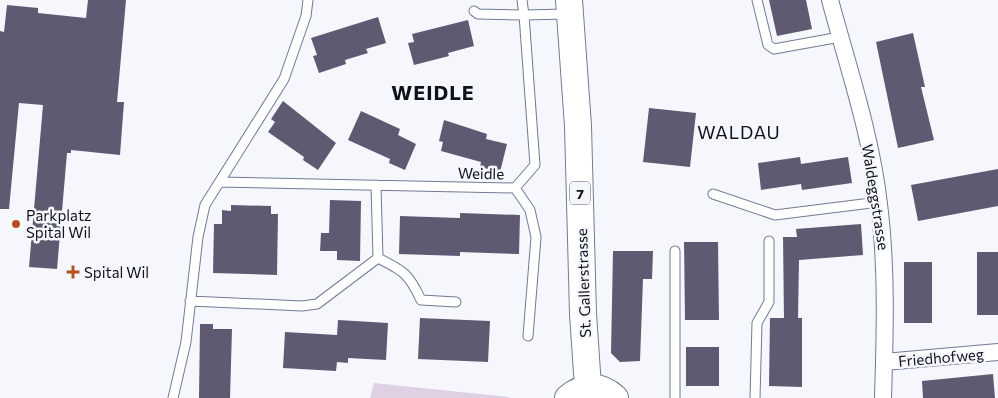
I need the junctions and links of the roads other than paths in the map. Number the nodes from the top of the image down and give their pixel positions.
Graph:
1 (308, 0) edge
2 (522, 0) edge
3 (757, 0) edge
4 (830, 0) edge
5 (570, 7) edge
6 (474, 11) dead end
7 (524, 15) junction
8 (840, 37) junction
9 (220, 182) junction
10 (376, 185) junction
11 (515, 188) junction
12 (712, 194) dead end
13 (879, 202) junction
14 (770, 241) dead end
15 (674, 252) dead end
16 (378, 258) junction
17 (190, 300) junction
18 (456, 302) dead end
19 (528, 336) dead end
20 (998, 352) edge
21 (884, 362) junction
22 (578, 392) edge
23 (174, 398) edge
24 (615, 398) edge
25 (675, 398) edge
26 (755, 398) edge
27 (883, 398) edge

1 - 9 lane
2 - 7 lane, Weidle
3 - 8 lane
4 - 8 street, Waldeggstrasse
5 - 7 lane
5 - 22 main road, St. Gallerstrasse / 7
6 - 7 lane
7 - 11 lane, Weidle
8 - 13 street, Waldeggstrasse
9 - 10 lane, Weidle
9 - 17 lane
10 - 11 lane, Weidle
10 - 16 lane
11 - 19 lane
12 - 13 lane
13 - 21 street, Waldeggstrasse
14 - 26 lane
15 - 25 lane
16 - 17 lane
16 - 18 lane
17 - 23 lane
20 - 21 street, Friedhofweg
21 - 27 street, Waldeggstrasse
22 - 24 main road

